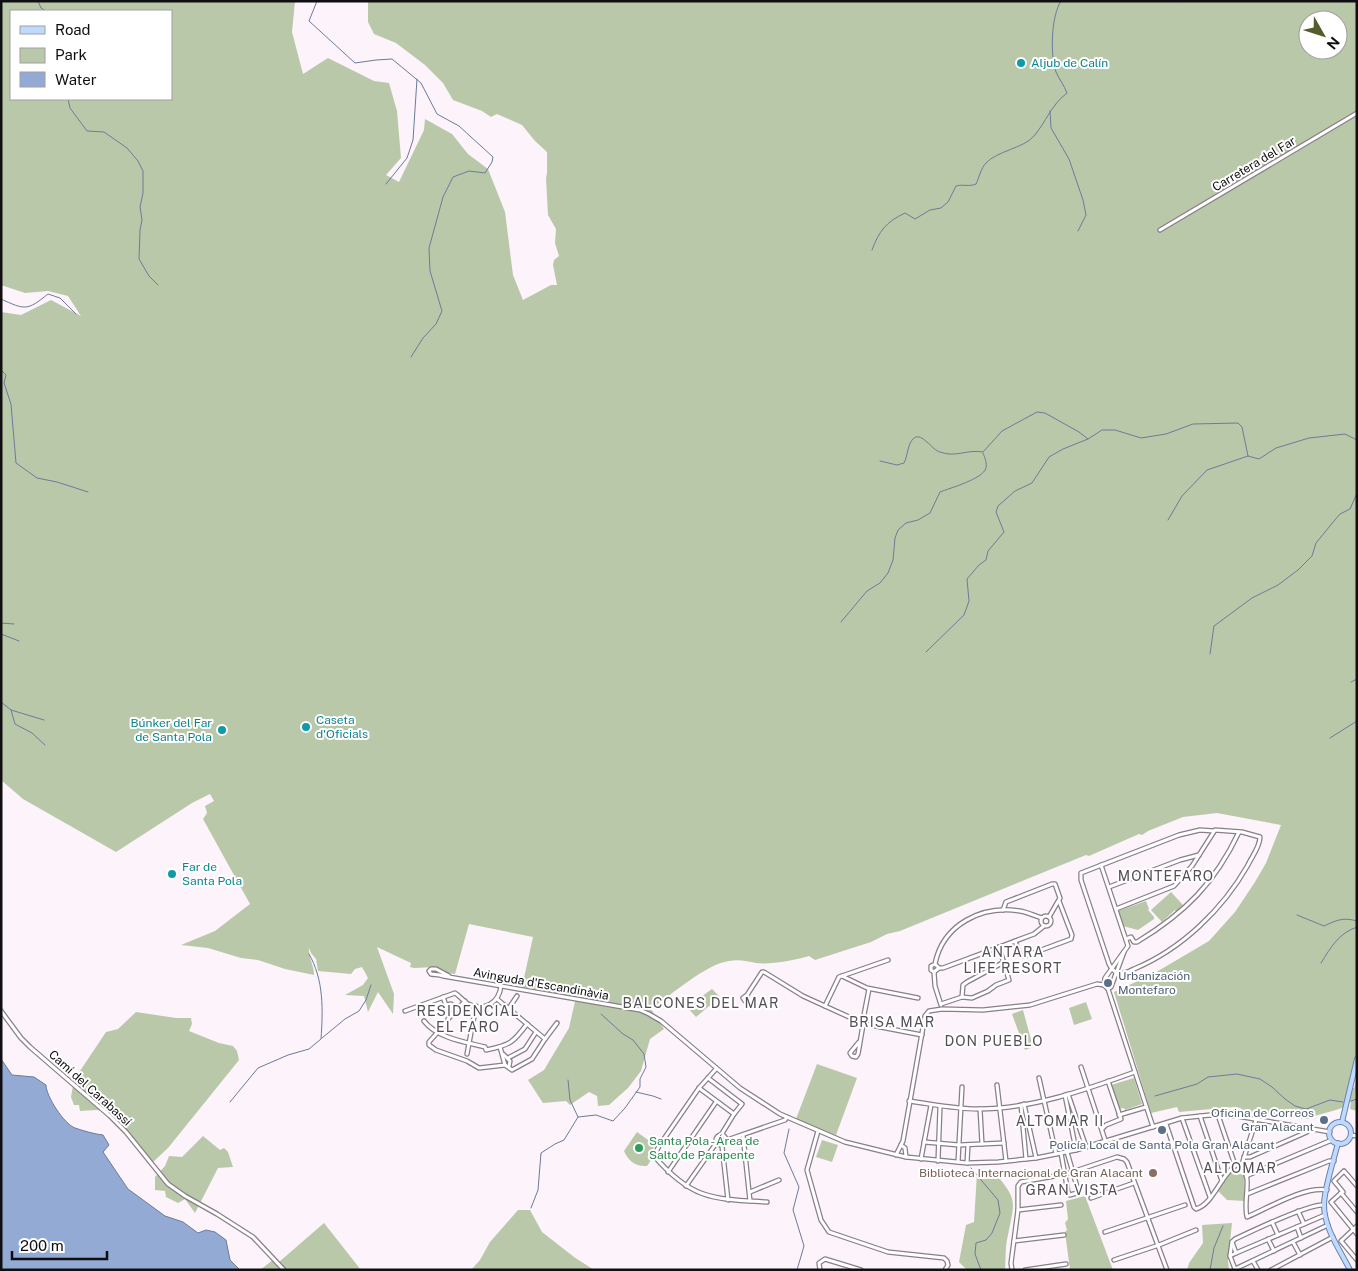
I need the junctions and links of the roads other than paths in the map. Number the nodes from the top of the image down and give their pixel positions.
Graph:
1 (1357, 113) edge
2 (1160, 230) dead end
3 (1214, 831) junction
4 (1239, 832) junction
5 (1200, 855) junction
6 (1101, 865) junction
7 (1109, 887) junction
8 (1059, 901) junction
9 (1003, 910) junction
10 (1116, 910) junction
11 (1049, 917) junction
12 (1042, 918) junction
13 (1044, 926) junction
14 (1126, 939) junction
15 (1015, 941) junction
16 (999, 947) junction
17 (1124, 952) junction
18 (888, 960) dead end
19 (1004, 962) junction
20 (935, 964) junction
21 (939, 968) junction
22 (1112, 969) junction
23 (934, 972) junction
24 (1117, 973) junction
25 (449, 976) junction
26 (842, 976) junction
27 (1104, 985) junction
28 (501, 986) junction
29 (869, 988) junction
30 (1108, 989) junction
31 (747, 995) dead end
32 (517, 996) dead end
33 (444, 997) junction
34 (962, 997) junction
35 (918, 998) dead end
36 (497, 999) junction
37 (465, 1001) junction
38 (941, 1004) junction
39 (447, 1005) junction
40 (476, 1006) junction
41 (825, 1006) junction
42 (454, 1007) dead end
43 (508, 1008) junction
44 (942, 1009) junction
45 (1, 1011) edge
46 (404, 1011) dead end
47 (452, 1015) junction
48 (424, 1021) dead end
49 (557, 1023) dead end
50 (863, 1023) junction
51 (527, 1024) junction
52 (438, 1031) junction
53 (536, 1032) junction
54 (922, 1035) junction
55 (545, 1039) junction
56 (859, 1042) dead end
57 (469, 1043) junction
58 (500, 1047) junction
59 (467, 1054) dead end
60 (502, 1054) junction
61 (508, 1058) junction
62 (1357, 1059) edge
63 (507, 1066) junction
64 (1081, 1067) dead end
65 (716, 1069) junction
66 (1135, 1072) junction
67 (708, 1078) junction
68 (1039, 1078) dead end
69 (1108, 1081) junction
70 (998, 1085) dead end
71 (962, 1087) dead end
72 (699, 1088) junction
73 (1088, 1088) junction
74 (1066, 1094) junction
75 (909, 1101) junction
76 (1044, 1101) junction
77 (716, 1102) junction
78 (1022, 1104) junction
79 (931, 1105) junction
80 (940, 1106) junction
81 (1146, 1106) junction
82 (999, 1107) junction
83 (961, 1108) junction
84 (980, 1109) junction
85 (734, 1114) junction
86 (1119, 1115) junction
87 (1218, 1115) junction
88 (1200, 1116) junction
89 (786, 1117) junction
90 (1182, 1118) junction
91 (1256, 1120) junction
92 (1342, 1122) junction
93 (1166, 1124) junction
94 (1153, 1127) junction
95 (1309, 1128) junction
96 (1102, 1130) junction
97 (818, 1131) junction
98 (1330, 1132) junction
99 (721, 1135) junction
100 (743, 1135) junction
101 (1351, 1135) junction
102 (1357, 1136) edge
103 (726, 1140) junction
104 (1105, 1140) junction
105 (1332, 1140) junction
106 (716, 1142) junction
107 (924, 1142) junction
108 (1004, 1143) junction
109 (1338, 1143) junction
110 (982, 1144) junction
111 (901, 1145) junction
112 (939, 1145) junction
113 (968, 1145) junction
114 (722, 1146) junction
115 (1086, 1147) junction
116 (959, 1148) junction
117 (968, 1150) junction
118 (1076, 1150) junction
119 (1067, 1152) junction
120 (1061, 1153) junction
121 (1056, 1154) junction
122 (896, 1155) junction
123 (1244, 1157) junction
124 (906, 1158) junction
125 (1036, 1158) junction
126 (921, 1159) junction
127 (1026, 1159) junction
128 (938, 1161) junction
129 (1006, 1161) junction
130 (1334, 1161) junction
131 (958, 1162) junction
132 (967, 1163) junction
133 (1242, 1164) junction
134 (1235, 1165) junction
135 (668, 1172) junction
136 (1073, 1172) junction
137 (1066, 1174) junction
138 (1246, 1176) junction
139 (779, 1180) dead end
140 (1222, 1181) junction
141 (1134, 1183) junction
142 (686, 1186) junction
143 (1357, 1186) edge
144 (1327, 1190) junction
145 (750, 1192) junction
146 (1341, 1193) junction
147 (1247, 1194) junction
148 (1210, 1197) junction
149 (1091, 1198) dead end
150 (728, 1200) junction
151 (750, 1201) junction
152 (767, 1202) dead end
153 (1324, 1204) junction
154 (1061, 1205) dead end
155 (1185, 1205) dead end
156 (1018, 1210) junction
157 (1298, 1211) junction
158 (1357, 1212) edge
159 (1325, 1215) junction
160 (1148, 1218) junction
161 (1272, 1222) junction
162 (1304, 1224) junction
163 (1328, 1225) junction
164 (1357, 1226) edge
165 (1297, 1227) junction
166 (1353, 1229) junction
167 (1196, 1230) dead end
168 (1105, 1232) dead end
169 (1357, 1234) edge
170 (1064, 1235) dead end
171 (1278, 1235) junction
172 (1333, 1237) junction
173 (1301, 1238) junction
174 (1268, 1239) junction
175 (1233, 1240) junction
176 (1014, 1241) junction
177 (1294, 1242) junction
178 (1159, 1245) junction
179 (1274, 1251) junction
180 (1236, 1253) junction
181 (1300, 1255) junction
182 (1230, 1256) junction
183 (1114, 1260) dead end
184 (1357, 1260) edge
185 (1253, 1261) junction
186 (1066, 1264) dead end
187 (1235, 1269) edge
188 (284, 1270) edge
189 (820, 1270) edge
190 (861, 1270) edge
191 (945, 1270) edge
192 (1012, 1270) edge
193 (1025, 1270) edge
194 (1168, 1270) edge
195 (1258, 1270) edge
196 (1271, 1270) edge
197 (1350, 1270) edge

1 - 2 street, Carretera del Far
3 - 4 street
3 - 5 street
3 - 6 street
4 - 14 street
4 - 24 street
5 - 7 street
5 - 10 street
6 - 7 street
6 - 22 street
7 - 10 street
8 - 9 street
8 - 11 street
8 - 15 street
9 - 12 street
9 - 20 street
10 - 14 street
11 - 12 street
11 - 13 street
12 - 13 street
13 - 15 street
14 - 17 street
15 - 16 street
16 - 19 street
16 - 21 street
17 - 22 street
17 - 24 street
18 - 26 street
19 - 34 street
19 - 34 street
20 - 21 street
20 - 23 street
21 - 23 street
22 - 24 street
22 - 27 street
23 - 38 street
24 - 30 street
25 - 25 street, Avinguda d'Escandinàvia
25 - 28 street, Avinguda d'Escandinàvia
26 - 29 street
26 - 41 street
27 - 30 street
27 - 44 street
28 - 36 street
28 - 65 street, Avinguda d'Escandinàvia
29 - 35 street
29 - 50 street
30 - 66 street
31 - 41 street
32 - 43 street
33 - 37 street
33 - 39 street
33 - 46 street
34 - 38 street
36 - 40 street
36 - 43 street
37 - 40 street
37 - 47 street
38 - 44 street
39 - 42 street
39 - 47 street
40 - 57 street
41 - 50 street
43 - 51 street
44 - 54 street
45 - 188 street, Camí del Carabassí
47 - 52 street
48 - 52 street
49 - 55 street
50 - 54 street
50 - 56 street
51 - 53 street
51 - 58 street
52 - 57 street
52 - 63 street
53 - 55 street
53 - 61 street
54 - 75 street
55 - 63 street
57 - 58 street
57 - 59 street
58 - 60 street
60 - 61 street
60 - 63 street
61 - 63 street
62 - 92 main road
64 - 73 street
65 - 67 street
65 - 89 street, Avinguda d'Escandinàvia
66 - 69 street
66 - 81 street
67 - 72 street
67 - 85 street
68 - 76 street
69 - 73 street
69 - 86 street
70 - 82 street
71 - 83 street
72 - 77 street
72 - 135 street
73 - 74 street
73 - 96 street
74 - 76 street
74 - 115 street
74 - 118 street
75 - 79 street
75 - 111 street
76 - 78 street
76 - 121 street
77 - 85 street
77 - 135 street
78 - 82 street
78 - 125 street
78 - 127 street
79 - 80 street
79 - 107 street
80 - 83 street
80 - 112 street
81 - 86 street
81 - 94 street
82 - 84 street
82 - 108 street
83 - 84 street
83 - 116 street
84 - 110 street
85 - 99 street
86 - 96 street
87 - 88 street, Avinguda d'Escandinàvia
87 - 91 street, Avinguda d'Escandinàvia
87 - 134 street
88 - 90 street, Avinguda d'Escandinàvia
88 - 140 street
89 - 97 street, Avinguda d'Escandinàvia
89 - 100 street
90 - 93 street, Avinguda d'Escandinàvia
90 - 148 street
91 - 95 street, Avinguda d'Escandinàvia
91 - 123 street
92 - 98 main road
92 - 101 main road
93 - 94 street, Avinguda d'Escandinàvia
93 - 148 street
94 - 104 street, Avinguda d'Escandinàvia
95 - 98 street, Avinguda d'Escandinàvia
95 - 123 street
96 - 104 street
97 - 122 street, Avinguda d'Escandinàvia
97 - 191 street
98 - 105 main road
99 - 103 street
99 - 106 street
100 - 103 street
100 - 145 street
101 - 102 street
101 - 109 main road
103 - 114 street
104 - 115 street, Avinguda d'Escandinàvia
105 - 109 main road
105 - 138 street
106 - 114 street
106 - 142 street
107 - 112 street
107 - 126 street
108 - 110 street
108 - 129 street
109 - 130 main road
110 - 113 street
111 - 122 street
111 - 124 street
112 - 116 street
112 - 128 street
113 - 116 street
113 - 117 street
114 - 150 street
115 - 118 street, Avinguda d'Escandinàvia
116 - 117 street
116 - 131 street
117 - 132 street
118 - 119 street, Avinguda d'Escandinàvia
119 - 120 street, Avinguda d'Escandinàvia
119 - 136 street
120 - 121 street, Avinguda d'Escandinàvia
120 - 137 street
121 - 125 street, Avinguda d'Escandinàvia
122 - 124 street, Avinguda d'Escandinàvia
123 - 133 street
124 - 126 street, Avinguda d'Escandinàvia
125 - 127 street, Avinguda d'Escandinàvia
126 - 128 street, Avinguda d'Escandinàvia
127 - 129 street, Avinguda d'Escandinàvia
128 - 131 street, Avinguda d'Escandinàvia
129 - 132 street, Avinguda d'Escandinàvia
130 - 144 main road
130 - 147 street
131 - 132 street, Avinguda d'Escandinàvia
133 - 134 street
133 - 138 street
134 - 140 street
135 - 142 street
136 - 137 street
136 - 137 street
136 - 141 street
137 - 156 street
138 - 147 street
139 - 145 street
140 - 148 street
141 - 149 street
141 - 160 street
142 - 150 street
143 - 146 street
144 - 147 street
144 - 153 main road
145 - 151 street
146 - 158 street
146 - 166 street
150 - 151 street
151 - 152 street
153 - 157 street
153 - 159 main road
154 - 156 street
155 - 160 street
156 - 176 street
157 - 161 street
157 - 162 street
159 - 162 street
159 - 163 main road
160 - 168 street
160 - 178 street
161 - 171 street
161 - 175 street
162 - 165 street
163 - 172 main road
163 - 173 street
164 - 166 street
165 - 171 street
165 - 173 street
166 - 169 street
166 - 184 street
167 - 178 street
170 - 176 street
171 - 174 street
172 - 181 street
172 - 197 main road
173 - 177 street
174 - 179 street
174 - 180 street
175 - 180 street
175 - 182 street
176 - 192 street
177 - 179 street
177 - 181 street
178 - 183 street
178 - 194 street
179 - 185 street
180 - 182 street
181 - 196 street
182 - 187 street
185 - 187 street
185 - 195 street
186 - 193 street
189 - 190 street

